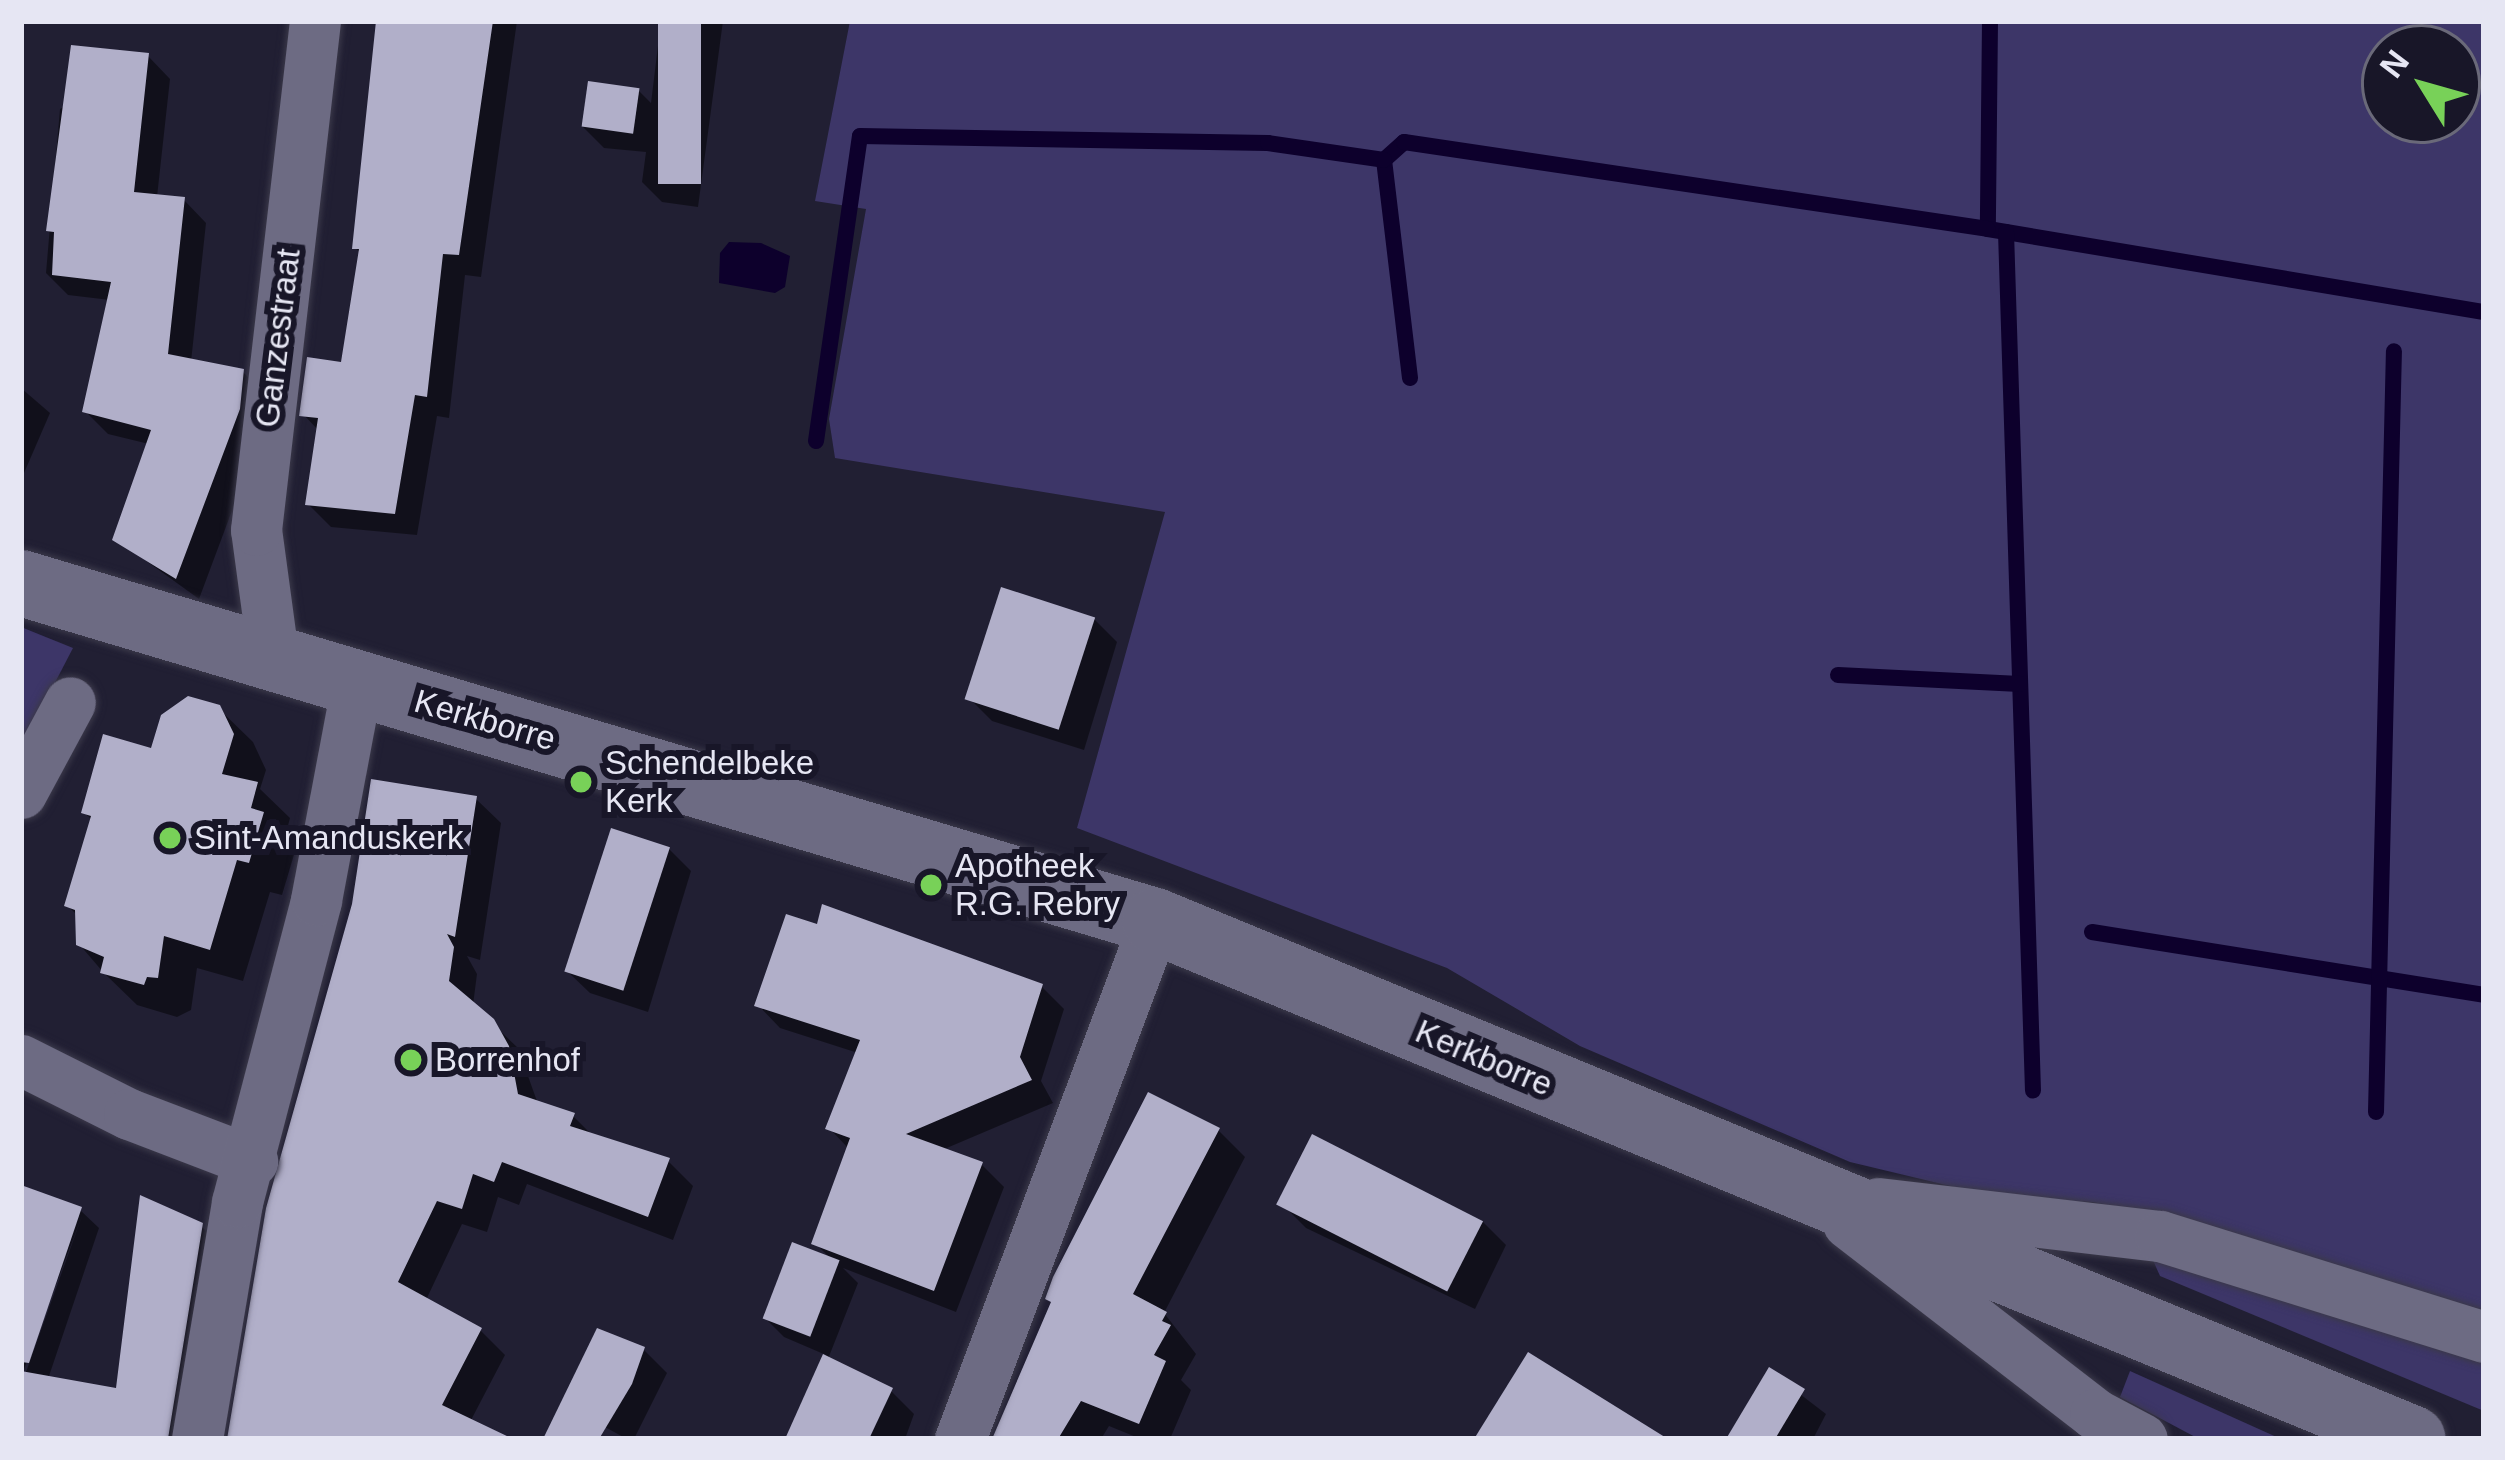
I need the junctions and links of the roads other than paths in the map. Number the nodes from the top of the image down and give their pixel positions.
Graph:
1 (315, 21) edge
2 (21, 583) edge
3 (273, 655) junction
4 (357, 684) junction
5 (70, 702) dead end
6 (21, 793) edge
7 (1155, 921) junction
8 (21, 1060) edge
9 (252, 1161) junction
10 (1812, 1195) junction
11 (2484, 1337) edge
12 (197, 1439) edge
13 (960, 1439) edge
14 (2142, 1439) edge
15 (2413, 1439) edge

1 - 3 street, Ganzestraat
2 - 3 street, Kerkborre
3 - 4 street, Kerkborre
4 - 7 street, Kerkborre
4 - 9 street
5 - 6 street
7 - 10 street, Kerkborre
7 - 13 street
8 - 9 street
9 - 12 street
10 - 11 street, Kerkborre
10 - 14 street, Kerkborre
10 - 15 street, Kerkborre

